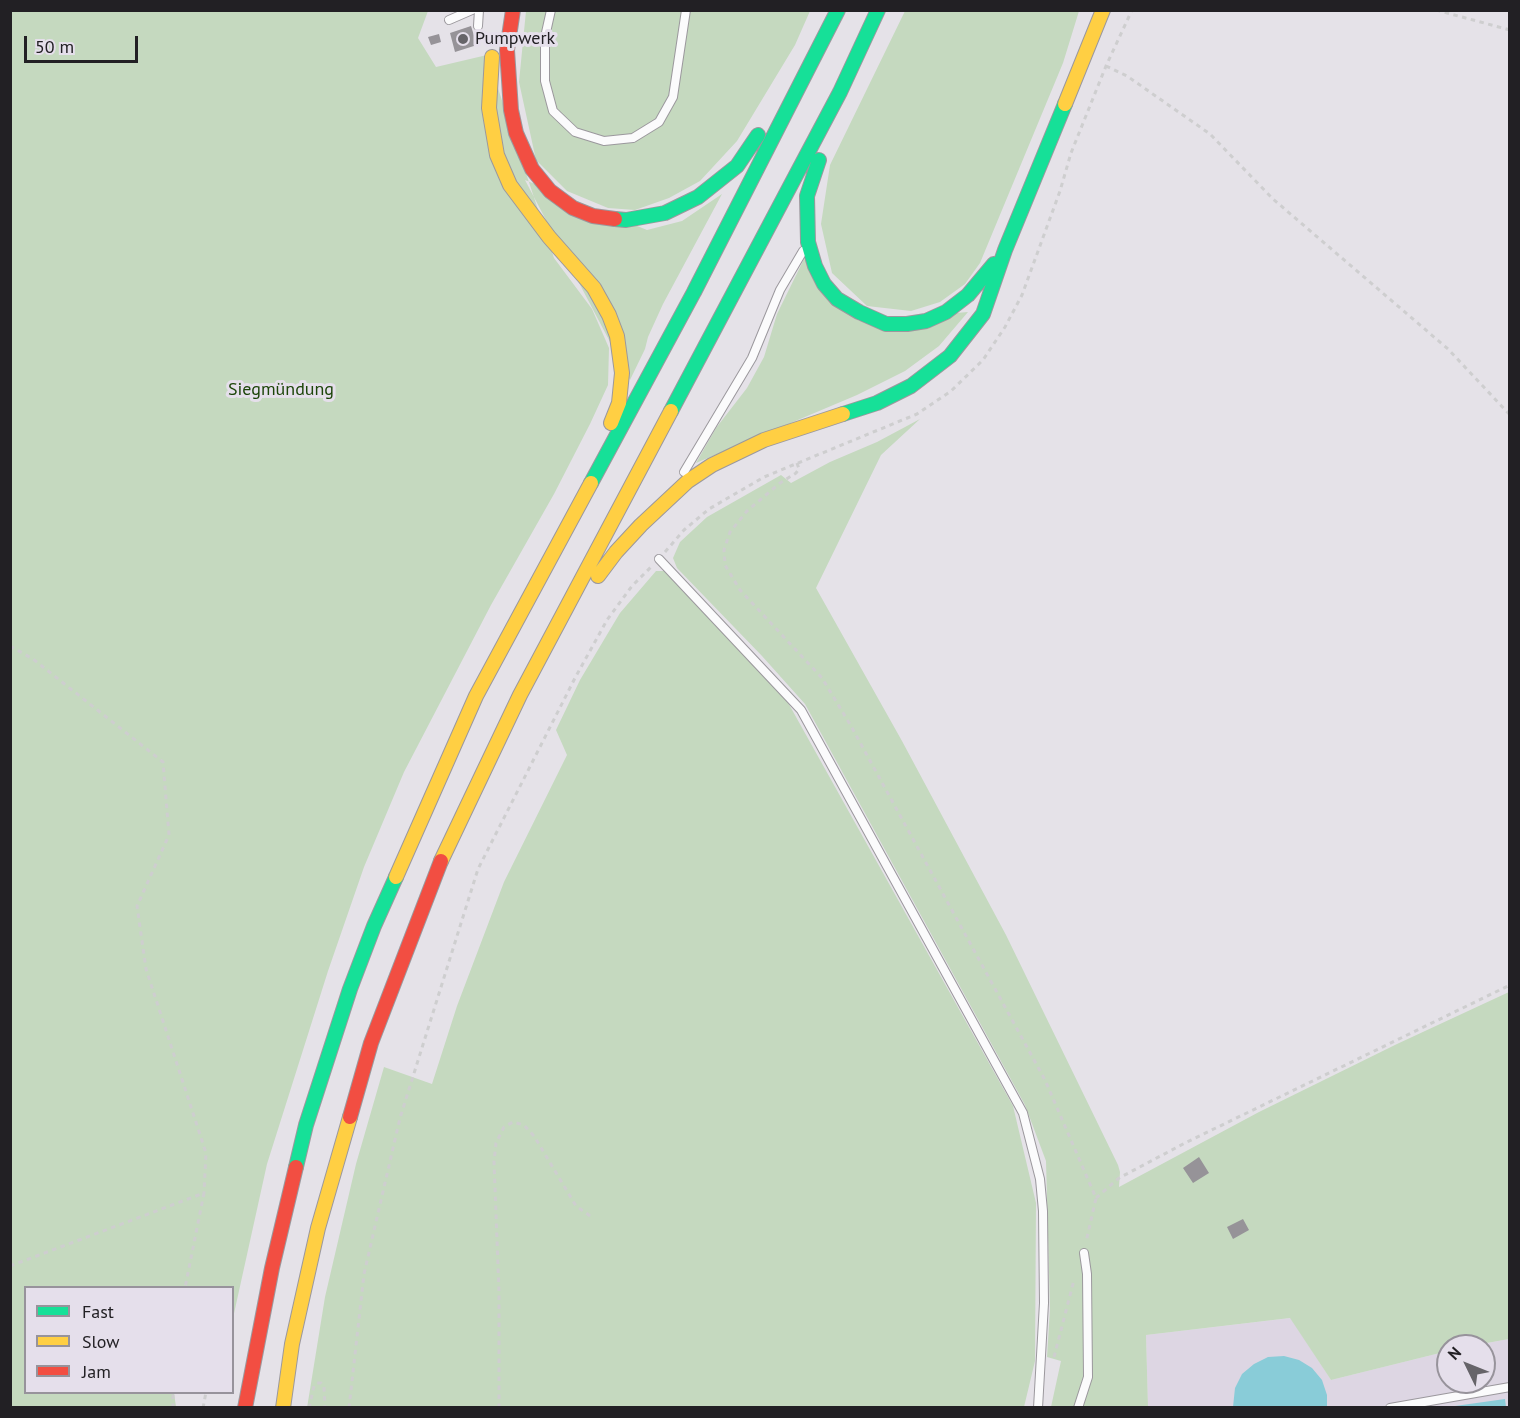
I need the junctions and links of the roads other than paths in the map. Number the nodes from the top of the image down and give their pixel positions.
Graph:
1 (472, 10) edge
2 (479, 10) edge
3 (513, 10) edge
4 (551, 10) edge
5 (686, 10) edge
6 (838, 10) edge
7 (878, 10) edge
8 (1102, 11) edge
9 (449, 20) dead end
10 (478, 26) dead end
11 (828, 31) junction
12 (494, 42) dead end
13 (840, 92) junction
14 (808, 242) junction
15 (1005, 250) junction
16 (671, 496) junction
17 (581, 501) junction
18 (658, 560) road end
19 (520, 695) junction
20 (1084, 1253) road end
21 (1509, 1387) edge
22 (245, 1407) edge
23 (283, 1407) edge
24 (1038, 1407) edge
25 (1078, 1407) edge
26 (1390, 1407) edge

1 - 9 lane
2 - 10 lane
3 - 11 highway
4 - 5 lane
6 - 11 highway
7 - 13 highway
8 - 15 highway
11 - 17 highway
12 - 17 highway
13 - 14 highway
13 - 19 highway
14 - 15 highway
14 - 16 lane
15 - 16 highway
16 - 19 highway
17 - 22 highway
18 - 24 lane
19 - 23 highway
20 - 25 lane
21 - 26 lane

